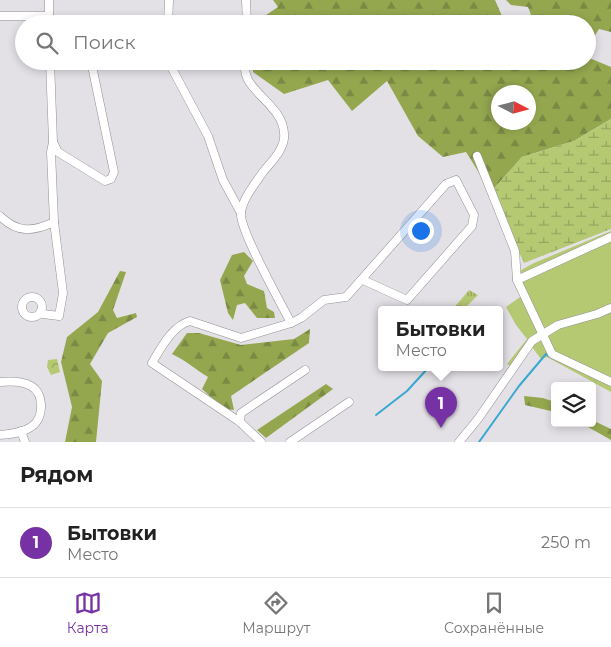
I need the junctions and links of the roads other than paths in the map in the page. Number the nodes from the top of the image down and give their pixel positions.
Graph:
1 (48, 0) edge
2 (169, 0) edge
3 (246, 0) edge
4 (49, 15) edge
5 (168, 15) edge
6 (247, 15) edge
7 (0, 16) edge
8 (15, 17) edge
9 (50, 70) edge
10 (94, 70) edge
11 (173, 70) edge
12 (245, 70) edge
13 (53, 142) junction
14 (477, 156) dead end
15 (241, 213) junction
16 (0, 216) edge
17 (54, 222) junction
18 (611, 237) edge
19 (363, 280) junction
20 (517, 280) junction
21 (611, 308) edge
22 (41, 311) dead end
23 (291, 324) junction
24 (543, 334) junction
25 (305, 370) dead end
26 (0, 382) edge
27 (611, 382) edge
28 (349, 402) dead end
29 (240, 422) junction
30 (21, 431) junction
31 (0, 435) edge
32 (25, 442) edge
33 (261, 442) edge
34 (290, 442) edge
35 (459, 442) edge

1 - 4 street
2 - 5 street
3 - 6 street
7 - 8 street
9 - 13 street
10 - 13 street
11 - 15 street
12 - 15 street
13 - 17 street
14 - 20 street
15 - 23 street
16 - 17 street
17 - 22 street
18 - 20 street
19 - 19 street
19 - 23 street
20 - 24 street
21 - 24 street
23 - 29 street
24 - 27 street
24 - 35 street
25 - 29 street
26 - 30 street
28 - 34 street
29 - 33 street
30 - 31 street
30 - 32 street

